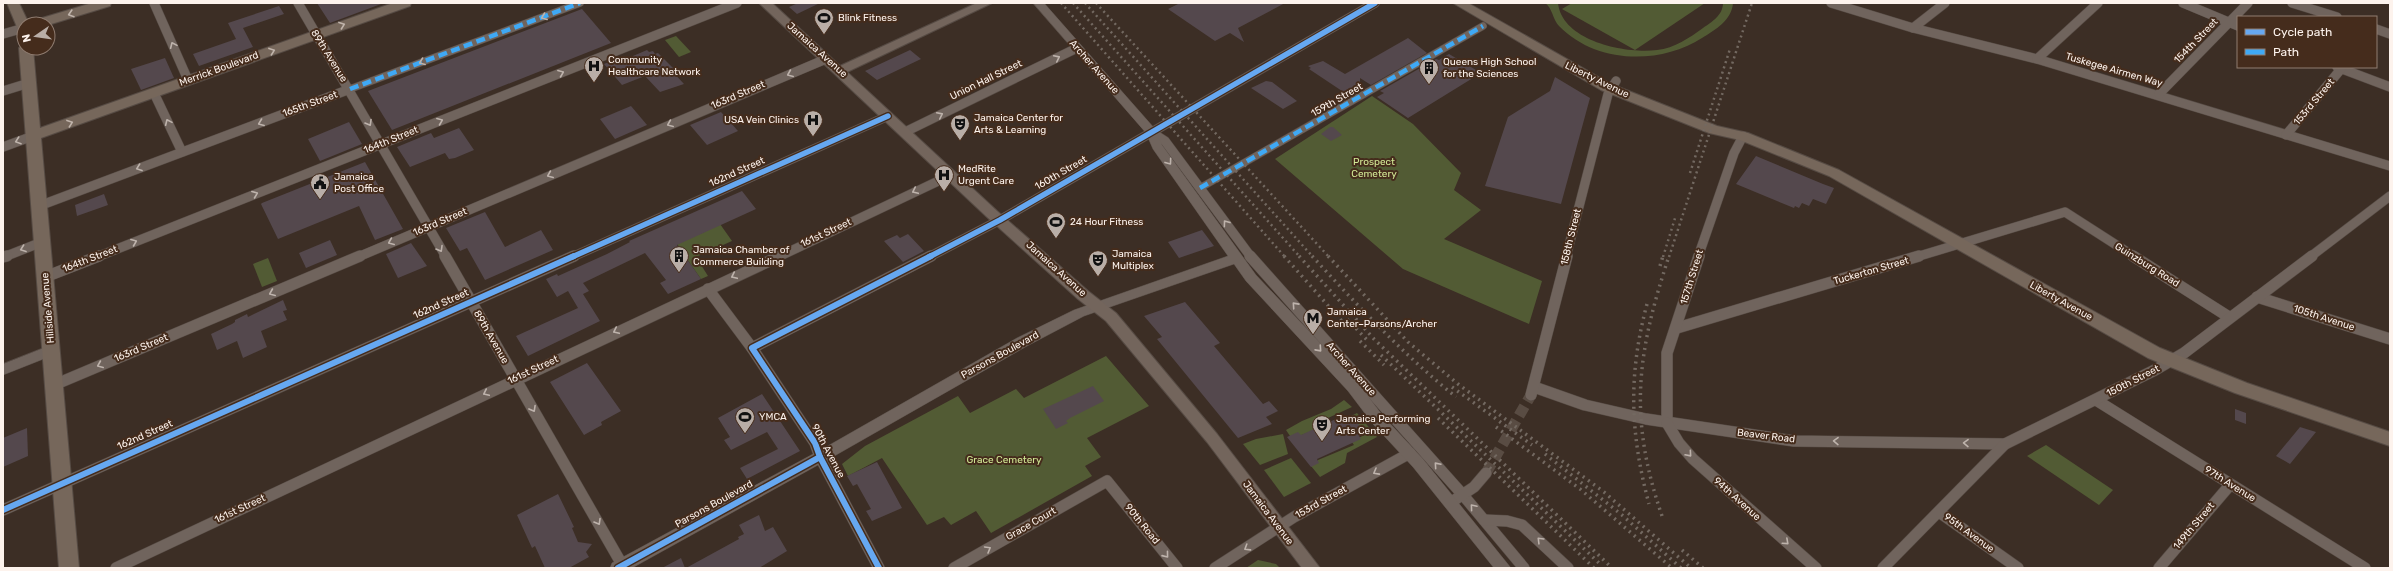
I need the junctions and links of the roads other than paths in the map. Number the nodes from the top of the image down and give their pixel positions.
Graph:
1 (13, 3) edge
2 (105, 3) edge
3 (154, 3) edge
4 (298, 3) edge
5 (405, 3) edge
6 (580, 3) edge
7 (737, 3) edge
8 (765, 3) edge
9 (986, 3) edge
10 (1038, 3) edge
11 (1375, 3) edge
12 (1460, 3) edge
13 (1478, 3) edge
14 (1831, 3) edge
15 (1945, 3) edge
16 (2098, 3) edge
17 (2183, 3) edge
18 (2248, 3) edge
19 (2292, 3) edge
20 (19, 16) edge
21 (2334, 16) edge
22 (56, 18) edge
23 (2230, 22) junction
24 (1483, 26) dead end
25 (2237, 26) edge
26 (1913, 28) junction
27 (2377, 29) edge
28 (16, 30) edge
29 (3, 34) edge
30 (316, 34) junction
31 (2390, 34) edge
32 (1077, 48) junction
33 (27, 56) edge
34 (826, 59) junction
35 (2037, 59) junction
36 (2339, 68) edge
37 (840, 71) junction
38 (188, 80) junction
39 (29, 83) junction
40 (1613, 85) junction
41 (2390, 87) edge
42 (350, 89) junction
43 (3, 91) edge
44 (154, 93) junction
45 (2159, 94) junction
46 (888, 116) junction
47 (905, 132) junction
48 (1151, 132) junction
49 (2286, 135) junction
50 (34, 136) junction
51 (1743, 136) junction
52 (380, 144) junction
53 (3, 147) edge
54 (182, 152) junction
55 (2390, 166) edge
56 (950, 175) junction
57 (1200, 188) junction
58 (2390, 196) edge
59 (39, 206) junction
60 (2064, 212) joint
61 (1000, 220) junction
62 (427, 227) junction
63 (42, 242) junction
64 (1960, 244) junction
65 (1249, 254) junction
66 (3, 257) edge
67 (1236, 258) junction
68 (45, 277) junction
69 (708, 288) junction
70 (2257, 298) junction
71 (471, 302) junction
72 (1097, 306) junction
73 (2229, 317) junction
74 (1677, 328) junction
75 (2390, 339) edge
76 (752, 348) junction
77 (51, 350) junction
78 (2171, 360) junction
79 (3, 370) edge
80 (516, 379) junction
81 (54, 384) junction
82 (1532, 391) joint
83 (2096, 400) junction
84 (1667, 423) junction
85 (2390, 439) edge
86 (2005, 444) junction
87 (1410, 453) junction
88 (820, 457) junction
89 (1486, 473) tunnel mouth
90 (1107, 481) joint
91 (62, 483) junction
92 (2230, 485) junction
93 (1456, 499) junction
94 (3, 510) edge
95 (1939, 512) junction
96 (1484, 520) junction
97 (1278, 527) junction
98 (622, 567) edge
99 (69, 568) edge
100 (116, 568) edge
101 (879, 568) edge
102 (954, 568) edge
103 (1177, 568) edge
104 (1215, 568) edge
105 (1312, 568) edge
106 (1503, 568) edge
107 (1524, 568) edge
108 (1568, 568) edge
109 (1816, 568) edge
110 (1883, 568) edge
111 (2018, 568) edge
112 (2159, 568) edge
113 (2365, 568) edge

1 - 20 main road
2 -> 22 main road
38 -> 3 street
4 - 30 street, 89th Avenue
30 -> 5 main road, Merrick Boulevard
6 -> 42 street, 165th Street
52 -> 7 street, 164th Street
8 - 34 main road, Jamaica Avenue
9 - 37 main road
10 - 32 street, Archer Avenue
11 - 48 street, 160th Street
12 - 40 main road, Liberty Avenue
13 - 40 main road, Liberty Avenue
14 - 26 street, Tuskegee Airmen Way
15 - 26 street
16 - 35 street
17 - 23 street
18 - 23 street, 154th Street
19 - 21 street
23 - 25 street
23 - 45 street, 154th Street
24 - 57 street, 159th Street
26 - 35 street, Tuskegee Airmen Way
27 - 31 street
28 - 29 street
38 -> 30 main road, Merrick Boulevard
30 - 42 street, 89th Avenue
47 -> 32 street, Union Hall Street
32 - 48 street, Archer Avenue
33 - 39 main road, Hillside Avenue
34 - 37 main road, Jamaica Avenue
34 -> 62 street, 163rd Street
35 - 45 street, Tuskegee Airmen Way
36 - 41 street
36 - 49 street, 153rd Street
37 - 46 main road, Jamaica Avenue
38 - 44 main road, Merrick Boulevard
39 - 43 street
39 - 50 main road, Hillside Avenue
40 - 51 main road, Liberty Avenue
40 - 82 street, 158th Street
42 -> 52 street, 89th Avenue
42 -> 54 street, 165th Street
50 -> 44 main road, Merrick Boulevard
54 -> 44 street
45 - 49 street, Tuskegee Airmen Way
46 - 47 main road, Jamaica Avenue
46 - 71 street, 162nd Street
47 - 56 main road, Jamaica Avenue
48 - 57 street, Archer Avenue
48 - 61 street, 160th Street
48 -> 67 street, Archer Avenue
49 - 55 street, Tuskegee Airmen Way
50 -> 53 street
50 - 59 main road, Hillside Avenue
51 - 64 main road, Liberty Avenue
51 - 74 street, 157th Street
52 - 62 street, 89th Avenue
68 -> 52 street, 164th Street
54 -> 59 street, 165th Street
56 - 61 main road, Jamaica Avenue
56 -> 69 street, 161st Street
65 -> 57 street, Archer Avenue
58 - 70 street, 150th Street
59 - 63 main road, Hillside Avenue
60 - 64 street, Tuckerton Street
60 - 73 street, Guinzburg Road
61 - 72 main road, Jamaica Avenue
61 - 76 street, 160th Street
62 -> 71 street, 89th Avenue
62 -> 81 street, 163rd Street
63 -> 66 street
63 - 68 main road, Hillside Avenue
64 - 74 street, Tuckerton Street
64 - 78 main road, Liberty Avenue
65 - 67 street, Parsons Boulevard
93 -> 65 street, Archer Avenue
67 - 72 street, Parsons Boulevard
67 -> 87 street, Archer Avenue
68 - 77 main road, Hillside Avenue
69 - 76 street, 90th Avenue
69 -> 80 street, 161st Street
70 - 73 street, 150th Street
70 - 75 street, 105th Avenue
71 - 80 street, 89th Avenue
71 - 91 street, 162nd Street
72 - 88 street, Parsons Boulevard
72 - 97 main road, Jamaica Avenue
73 - 78 street, 150th Street
74 - 84 street, 157th Street
76 - 88 street, 90th Avenue
77 - 79 street
77 - 81 main road, Hillside Avenue
78 - 83 street, 150th Street
78 - 85 main road, Liberty Avenue
80 -> 98 street, 89th Avenue
80 -> 100 street, 161st Street
81 - 91 main road, Hillside Avenue
82 - 84 street, Beaver Road
83 - 86 street, 150th Street
83 - 92 street, 97th Avenue
86 -> 84 street, Beaver Road
84 -> 109 street, 94th Avenue
86 - 95 street, 150th Street
87 - 93 street, Archer Avenue
87 -> 97 street, 153rd Street
88 - 98 street, Parsons Boulevard
88 - 101 street, 90th Avenue
89 - 93 street
102 -> 90 street, Grace Court
90 -> 103 street, 90th Road
91 - 94 street, 162nd Street
91 - 99 main road, Hillside Avenue
92 - 112 street, 149th Street
92 - 113 street, 97th Avenue
96 -> 93 street, Archer Avenue
93 - 106 street, Archer Avenue
95 - 110 street, 150th Street
95 - 111 street, 95th Avenue
96 - 107 street, Archer Avenue
108 -> 96 street
97 -> 104 street, 153rd Street
97 - 105 main road, Jamaica Avenue

